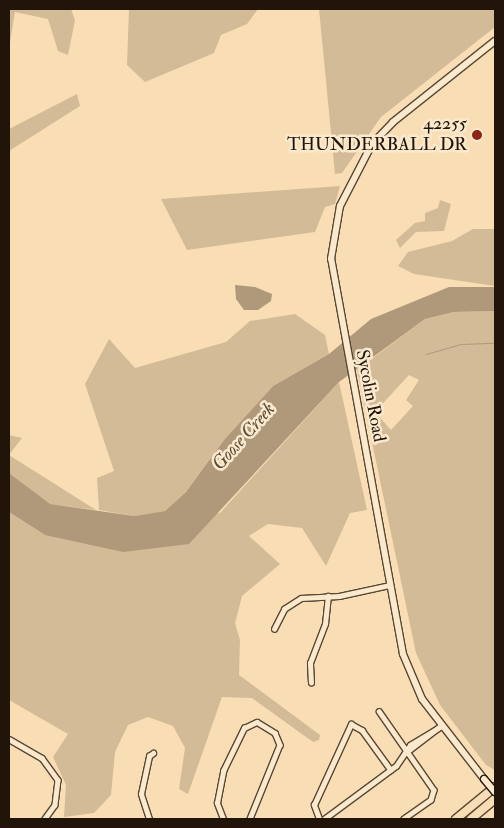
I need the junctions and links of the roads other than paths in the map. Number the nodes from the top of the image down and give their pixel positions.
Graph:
1 (495, 41) edge
2 (390, 585) junction
3 (328, 596) junction
4 (274, 629) dead end
5 (311, 684) dead end
6 (379, 711) dead end
7 (440, 727) junction
8 (9, 739) edge
9 (154, 753) dead end
10 (406, 753) junction
11 (391, 770) junction
12 (495, 787) edge
13 (495, 792) edge
14 (495, 799) edge
15 (45, 819) edge
16 (149, 819) edge
17 (224, 819) edge
18 (250, 819) edge
19 (320, 819) edge
20 (324, 819) edge
21 (404, 819) edge
22 (456, 819) edge
23 (471, 819) edge

1 - 2 main road, Sycolin Road
2 - 3 street
2 - 7 main road, Sycolin Road
3 - 4 street
3 - 5 street
6 - 10 street
7 - 10 street
7 - 13 main road, Sycolin Road, bridge
8 - 15 street
9 - 16 street
10 - 11 street
10 - 21 street
11 - 19 street
11 - 20 street
12 - 22 highway
14 - 23 highway
17 - 18 street

